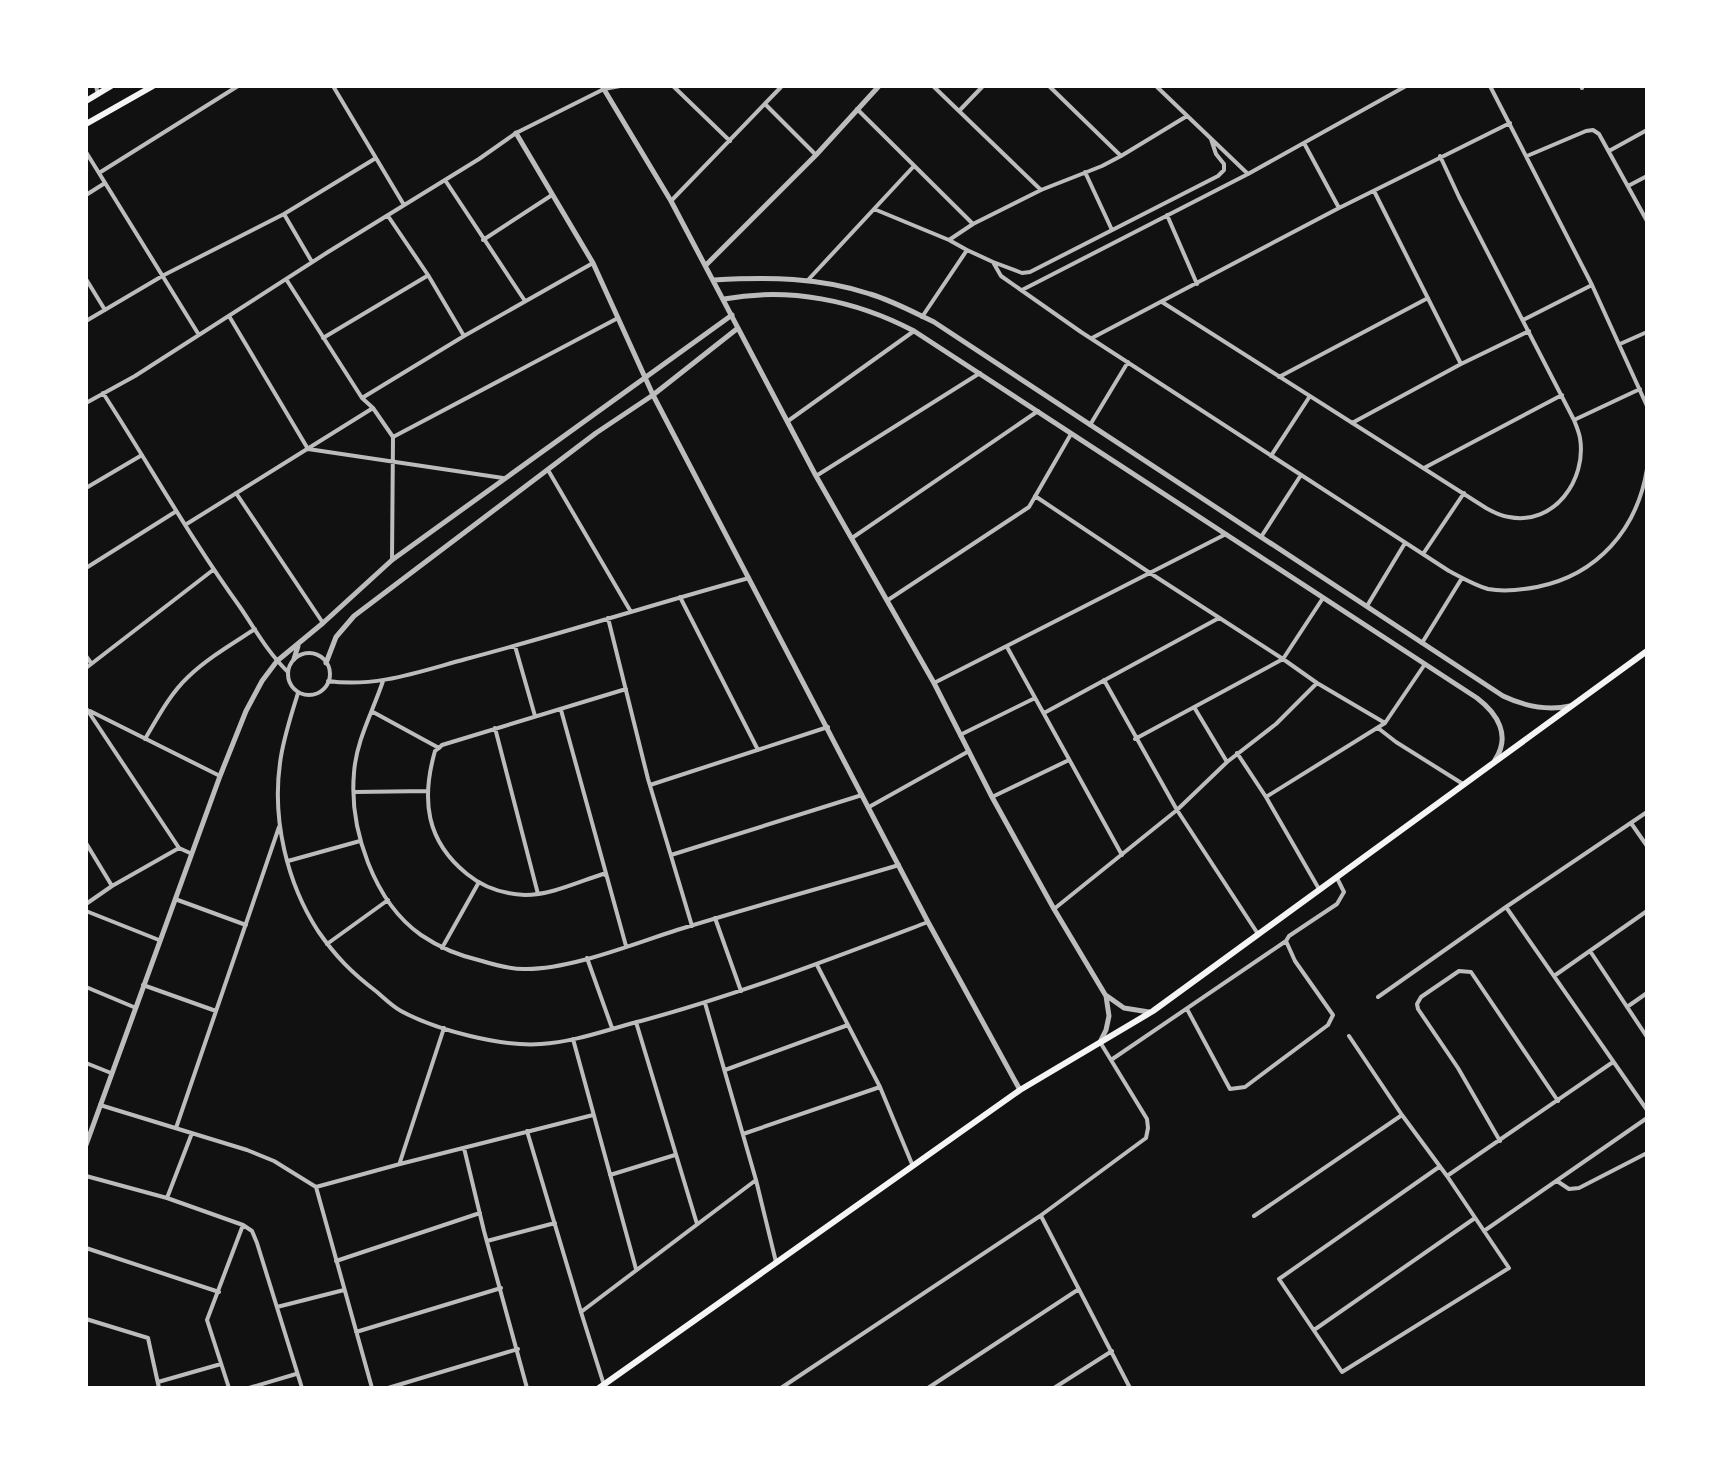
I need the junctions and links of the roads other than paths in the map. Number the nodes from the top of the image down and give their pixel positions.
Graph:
1 (111, 86) edge
2 (153, 86) edge
3 (238, 86) edge
4 (333, 86) edge
5 (620, 86) edge
6 (673, 86) edge
7 (769, 86) edge
8 (782, 86) edge
9 (879, 86) edge
10 (933, 86) edge
11 (983, 86) edge
12 (1049, 86) edge
13 (1156, 86) edge
14 (1406, 86) edge
15 (1490, 86) edge
16 (603, 88) edge
17 (97, 90) edge
18 (776, 93) junction
19 (86, 101) edge
20 (765, 104) junction
21 (857, 109) junction
22 (959, 111) junction
23 (1187, 116) junction
24 (1510, 123) junction
25 (86, 124) edge
26 (1647, 130) edge
27 (516, 133) junction
28 (1211, 139) junction
29 (730, 141) junction
30 (1304, 143) junction
31 (1609, 151) junction
32 (86, 152) edge
33 (816, 155) junction
34 (1121, 156) junction
35 (1440, 156) junction
36 (1526, 156) junction
37 (376, 158) junction
38 (914, 166) junction
39 (1085, 172) junction
40 (99, 173) junction
41 (1248, 174) junction
42 (1647, 176) edge
43 (445, 180) junction
44 (105, 183) junction
45 (1628, 186) junction
46 (1041, 190) junction
47 (1374, 191) junction
48 (86, 195) edge
49 (552, 195) junction
50 (671, 201) junction
51 (404, 205) junction
52 (1339, 208) junction
53 (874, 209) junction
54 (284, 214) junction
55 (388, 215) junction
56 (1167, 215) junction
57 (1647, 219) edge
58 (973, 224) junction
59 (1112, 230) junction
60 (483, 240) junction
61 (949, 240) junction
62 (967, 250) junction
63 (312, 262) junction
64 (993, 262) junction
65 (593, 263) junction
66 (706, 265) junction
67 (164, 275) junction
68 (428, 275) junction
69 (86, 279) edge
70 (286, 279) junction
71 (714, 280) junction
72 (808, 280) junction
73 (1197, 284) junction
74 (1592, 285) junction
75 (1022, 290) junction
76 (1428, 298) junction
77 (724, 299) junction
78 (525, 301) junction
79 (1162, 302) junction
80 (105, 310) junction
81 (732, 315) junction
82 (229, 316) junction
83 (922, 317) junction
84 (618, 318) junction
85 (1523, 320) junction
86 (86, 321) edge
87 (738, 328) junction
88 (914, 331) junction
89 (1529, 331) junction
90 (1647, 332) edge
91 (199, 335) junction
92 (464, 336) junction
93 (323, 338) junction
94 (1092, 338) junction
95 (1620, 344) junction
96 (1128, 362) junction
97 (1461, 364) junction
98 (980, 373) junction
99 (1279, 377) junction
100 (645, 378) junction
101 (1640, 389) junction
102 (103, 393) junction
103 (653, 395) junction
104 (1562, 395) junction
105 (1310, 396) junction
106 (362, 398) junction
107 (86, 403) edge
108 (1646, 405) edge
109 (373, 408) junction
110 (1038, 411) junction
111 (1574, 420) junction
112 (788, 421) junction
113 (1352, 423) junction
114 (1090, 426) junction
115 (1072, 433) junction
116 (393, 437) junction
117 (308, 449) junction
118 (143, 455) junction
119 (1271, 456) junction
120 (393, 461) junction
121 (1424, 468) junction
122 (1647, 469) edge
123 (548, 470) junction
124 (1301, 475) junction
125 (816, 476) junction
126 (503, 478) junction
127 (86, 488) edge
128 (236, 493) junction
129 (1464, 493) junction
130 (1035, 496) junction
131 (175, 512) junction
132 (184, 525) junction
133 (1226, 534) junction
134 (1261, 537) junction
135 (852, 538) junction
136 (1405, 543) junction
137 (1423, 554) junction
138 (392, 560) junction
139 (86, 568) edge
140 (213, 570) junction
141 (1150, 573) junction
142 (749, 578) junction
143 (1462, 578) junction
144 (680, 597) junction
145 (1323, 598) junction
146 (888, 600) junction
147 (1367, 607) junction
148 (631, 612) junction
149 (608, 618) junction
150 (1219, 618) junction
151 (323, 623) junction
152 (255, 629) junction
153 (300, 642) junction
154 (1422, 643) junction
155 (515, 646) junction
156 (1007, 647) junction
157 (1647, 651) edge
158 (86, 656) edge
159 (294, 659) junction
160 (1283, 659) junction
161 (277, 661) junction
162 (91, 663) junction
163 (326, 663) junction
164 (1425, 664) junction
165 (86, 668) edge
166 (288, 672) junction
167 (1104, 680) junction
168 (328, 681) junction
169 (383, 681) junction
170 (934, 683) junction
171 (1317, 683) junction
172 (626, 689) junction
173 (298, 693) junction
174 (1035, 698) junction
175 (1571, 706) junction
176 (1194, 707) junction
177 (87, 709) edge
178 (561, 710) junction
179 (373, 712) junction
180 (1044, 713) junction
181 (535, 716) junction
182 (1385, 723) junction
183 (828, 727) junction
184 (1377, 727) junction
185 (495, 728) junction
186 (960, 735) junction
187 (145, 739) junction
188 (1135, 739) junction
189 (439, 748) junction
190 (758, 750) junction
191 (969, 751) junction
192 (1237, 753) junction
193 (1069, 760) junction
194 (1495, 761) junction
195 (1227, 762) junction
196 (220, 776) junction
197 (1463, 784) junction
198 (650, 785) junction
199 (428, 791) junction
200 (353, 792) junction
201 (862, 795) junction
202 (992, 797) junction
203 (1266, 797) junction
204 (869, 807) junction
205 (1177, 810) junction
206 (1647, 812) edge
207 (1631, 823) junction
208 (280, 824) junction
209 (360, 841) junction
210 (86, 843) edge
211 (1647, 846) edge
212 (179, 848) junction
213 (190, 853) junction
214 (671, 855) junction
215 (1122, 855) junction
216 (288, 861) junction
217 (899, 865) junction
218 (605, 875) junction
219 (1336, 876) junction
220 (479, 882) junction
221 (112, 886) junction
222 (1319, 889) junction
223 (538, 894) junction
224 (175, 899) junction
225 (388, 900) junction
226 (86, 904) edge
227 (1506, 907) junction
228 (1054, 909) junction
229 (86, 911) edge
230 (1647, 911) edge
231 (715, 918) junction
232 (928, 922) junction
233 (246, 925) junction
234 (692, 926) junction
235 (1258, 934) junction
236 (159, 940) junction
237 (1286, 941) junction
238 (327, 944) junction
239 (626, 946) junction
240 (442, 948) junction
241 (1590, 951) junction
242 (587, 958) junction
243 (817, 964) junction
244 (1554, 976) junction
245 (143, 985) junction
246 (86, 987) edge
247 (741, 991) junction
248 (1647, 993) edge
249 (1106, 996) junction
250 (1378, 997) dead end
251 (705, 1003) junction
252 (1627, 1007) junction
253 (136, 1008) junction
254 (1187, 1009) junction
255 (216, 1011) junction
256 (1153, 1011) junction
257 (636, 1022) junction
258 (848, 1025) junction
259 (444, 1028) junction
260 (612, 1029) junction
261 (1349, 1036) dead end
262 (1647, 1037) edge
263 (573, 1039) junction
264 (1100, 1042) junction
265 (1111, 1060) junction
266 (1613, 1062) junction
267 (86, 1063) edge
268 (725, 1070) junction
269 (111, 1073) junction
270 (880, 1087) junction
271 (1020, 1090) junction
272 (1558, 1101) junction
273 (100, 1105) junction
274 (1647, 1110) edge
275 (593, 1115) junction
276 (1402, 1115) junction
277 (1647, 1118) edge
278 (176, 1128) junction
279 (527, 1131) junction
280 (192, 1133) junction
281 (743, 1134) junction
282 (1500, 1141) junction
283 (86, 1145) edge
284 (464, 1148) junction
285 (1647, 1153) edge
286 (675, 1155) junction
287 (400, 1164) junction
288 (912, 1164) junction
289 (1439, 1167) junction
290 (610, 1175) junction
291 (86, 1176) edge
292 (1447, 1176) junction
293 (756, 1180) junction
294 (1557, 1181) junction
295 (316, 1187) junction
296 (167, 1198) junction
297 (480, 1213) junction
298 (1040, 1216) junction
299 (1254, 1216) dead end
300 (1475, 1218) junction
301 (555, 1223) junction
302 (697, 1224) junction
303 (243, 1225) junction
304 (1484, 1231) junction
305 (487, 1241) junction
306 (86, 1248) edge
307 (336, 1261) junction
308 (776, 1262) junction
309 (636, 1269) junction
310 (501, 1288) junction
311 (1079, 1289) junction
312 (344, 1290) junction
313 (219, 1292) junction
314 (277, 1307) junction
315 (581, 1312) junction
316 (86, 1319) edge
317 (1314, 1330) junction
318 (356, 1332) junction
319 (518, 1349) junction
320 (1112, 1351) junction
321 (221, 1364) junction
322 (297, 1373) junction
323 (158, 1385) edge
324 (602, 1386) edge
325 (229, 1388) edge
326 (249, 1388) edge
327 (302, 1388) edge
328 (372, 1388) edge
329 (388, 1388) edge
330 (527, 1388) edge
331 (781, 1388) edge
332 (928, 1388) edge
333 (1054, 1388) edge
334 (1130, 1388) edge

1 - 17 main road
2 - 25 main road
3 - 40 street
4 - 37 street
5 - 16 street
6 - 29 street
7 - 18 street
8 - 18 street
9 - 21 street
10 - 22 street
11 - 22 street
12 - 34 street
13 - 23 street
14 - 30 street
15 - 24 street
16 - 27 street
16 - 50 street
17 - 19 main road
18 - 20 street
20 - 29 street
20 - 33 street
21 - 33 street
21 - 38 street
22 - 46 street
23 - 28 street
23 - 34 street
24 - 35 street
24 - 36 street
26 - 31 street
27 - 43 street
27 - 49 street
28 - 41 street
28 - 59 street
29 - 50 street
30 - 41 street
30 - 52 street
31 - 36 street
31 - 45 street
32 - 40 street
33 - 66 street
34 - 39 street
35 - 47 street
35 - 85 street
36 - 74 street
37 - 51 street
37 - 54 street
38 - 53 street
38 - 58 street
39 - 46 street
39 - 59 street
40 - 44 street
41 - 56 street
42 - 45 street
43 - 51 street
43 - 60 street
44 - 48 street
44 - 67 street
45 - 57 street
46 - 58 street
47 - 52 street
47 - 76 street
49 - 60 street
49 - 65 street
50 - 66 street
51 - 55 street
52 - 73 street
53 - 61 street
53 - 72 street
54 - 63 street
54 - 67 street
55 - 63 street
55 - 68 street
56 - 73 street
56 - 75 street
58 - 61 street
59 - 64 street
60 - 78 street
61 - 62 street
62 - 64 street
62 - 83 street
63 - 70 street
64 - 75 street
65 - 78 street
65 - 84 street
66 - 71 street
67 - 80 street
67 - 91 street
68 - 92 street
68 - 93 street
69 - 80 street
70 - 82 street
70 - 93 street
71 - 72 street
71 - 77 street
72 - 83 street
73 - 79 street
74 - 85 street
74 - 95 street
75 - 94 street
76 - 97 street
76 - 99 street
77 - 81 street
77 - 88 street
78 - 92 street
79 - 94 street
79 - 99 street
80 - 86 street
81 - 87 street
81 - 100 street
82 - 91 street
82 - 117 street
83 - 114 street
84 - 100 street
84 - 116 street
85 - 89 street
87 - 103 street
87 - 112 street
88 - 98 street
88 - 112 street
89 - 97 street
89 - 104 street
90 - 95 street
91 - 102 street
92 - 106 street
93 - 106 street
94 - 96 street
95 - 101 street
96 - 114 street
96 - 119 street
97 - 113 street
98 - 110 street
98 - 125 street
99 - 105 street
100 - 103 street
100 - 126 street
101 - 108 street
101 - 111 street
102 - 107 street
102 - 118 street
103 - 123 street
103 - 142 street
104 - 111 street
104 - 121 street
105 - 113 street
105 - 119 street
106 - 109 street
109 - 116 street
109 - 117 street
110 - 115 street
110 - 135 street
111 - 129 street
112 - 125 street
113 - 121 street
114 - 115 street
114 - 134 street
115 - 130 street
115 - 133 street
116 - 120 street
117 - 120 street
117 - 128 street
118 - 127 street
118 - 131 street
119 - 124 street
120 - 126 street
120 - 138 street
121 - 129 street
122 - 143 street
123 - 148 street
123 - 163 street
124 - 134 street
124 - 136 street
125 - 135 street
126 - 138 street
128 - 132 street
128 - 151 street
129 - 137 street
130 - 141 street
130 - 146 street
131 - 132 street
131 - 139 street
132 - 140 street
133 - 141 street
133 - 145 street
134 - 147 street
135 - 146 street
136 - 137 street
136 - 147 street
137 - 143 street
138 - 151 street
140 - 152 street
140 - 162 street
141 - 150 street
141 - 156 street
142 - 144 street
142 - 183 street
143 - 154 street
144 - 148 street
144 - 190 street
145 - 160 street
145 - 164 street
146 - 170 street
147 - 154 street
148 - 149 street
149 - 155 street
149 - 172 street
150 - 160 street
150 - 167 street
151 - 153 street
152 - 161 street
152 - 187 street
153 - 159 street
153 - 161 street
154 - 175 street
155 - 169 street
155 - 181 street
156 - 170 street
156 - 174 street
157 - 175 main road
158 - 162 street
159 - 163 street
159 - 166 street
160 - 171 street
160 - 176 street
161 - 166 street
161 - 196 street
162 - 165 street
163 - 168 street
164 - 182 street
164 - 194 street
166 - 173 street
167 - 180 street
167 - 188 street
168 - 169 street
168 - 173 street
169 - 179 street
170 - 186 street
171 - 182 street
171 - 192 street
172 - 178 street
172 - 198 street
173 - 208 street
174 - 180 street
174 - 186 street
175 - 194 main road
176 - 188 street
176 - 195 street
177 - 187 street
177 - 212 street
178 - 181 street
178 - 218 street
179 - 189 street
179 - 200 street
180 - 193 street
181 - 185 street
182 - 184 street
183 - 190 street
183 - 201 street
184 - 197 street
184 - 203 street
185 - 189 street
185 - 223 street
186 - 191 street
187 - 196 street
188 - 205 street
189 - 199 street
190 - 198 street
191 - 202 street
191 - 204 street
192 - 195 street
192 - 203 street
193 - 202 street
193 - 215 street
194 - 197 main road
195 - 205 street
196 - 213 street
197 - 219 main road
198 - 214 street
199 - 200 street
199 - 220 street
200 - 209 street
201 - 204 street
201 - 214 street
202 - 228 street
203 - 222 street
204 - 217 street
205 - 215 street
205 - 235 street
206 - 207 street
207 - 211 street
207 - 227 street
208 - 216 street
208 - 233 street
209 - 216 street
209 - 225 street
210 - 221 street
212 - 213 street
212 - 221 street
213 - 224 street
214 - 234 street
215 - 228 street
216 - 238 street
217 - 231 street
217 - 232 street
218 - 223 street
218 - 239 street
219 - 222 main road
219 - 237 street
220 - 223 street
220 - 240 street
221 - 226 street
222 - 235 main road
224 - 233 street
224 - 236 street
225 - 238 street
225 - 240 street
227 - 244 street
227 - 250 street
228 - 249 street
229 - 236 street
230 - 241 street
231 - 234 street
231 - 247 street
232 - 243 street
232 - 271 street
233 - 255 street
234 - 239 street
235 - 256 main road
236 - 245 street
237 - 254 street
237 - 254 street
238 - 259 street
239 - 242 street
240 - 242 street
241 - 244 street
241 - 252 street
242 - 260 street
243 - 247 street
243 - 258 street
244 - 266 street
245 - 253 street
245 - 255 street
246 - 253 street
247 - 251 street
248 - 252 street
249 - 256 street
249 - 264 street
251 - 257 street
251 - 268 street
252 - 262 street
253 - 269 street
254 - 265 street
255 - 278 street
256 - 264 main road
257 - 260 street
257 - 286 street
258 - 268 street
258 - 270 street
259 - 263 street
259 - 287 street
260 - 263 street
261 - 276 street
263 - 275 street
264 - 265 street
264 - 271 main road
265 - 298 street
266 - 272 street
266 - 274 street
267 - 269 street
268 - 281 street
269 - 273 street
270 - 281 street
270 - 288 street
271 - 288 main road
272 - 282 street
272 - 282 street
273 - 278 street
273 - 283 street
275 - 279 street
275 - 290 street
276 - 289 street
276 - 299 street
277 - 294 street
278 - 280 street
279 - 284 street
279 - 301 street
280 - 295 street
280 - 296 street
281 - 293 street
282 - 292 street
284 - 287 street
284 - 297 street
285 - 294 street
286 - 290 street
286 - 302 street
287 - 295 street
288 - 308 main road
289 - 292 street
289 - 317 street
290 - 309 street
291 - 296 street
292 - 300 street
293 - 302 street
293 - 308 street
294 - 304 street
295 - 307 street
296 - 303 street
297 - 305 street
297 - 307 street
298 - 311 street
298 - 331 street
300 - 304 street
300 - 317 street
301 - 305 street
301 - 315 street
302 - 309 street
303 - 313 street
303 - 314 street
304 - 317 street
305 - 310 street
306 - 313 street
307 - 312 street
308 - 324 main road
309 - 315 street
310 - 318 street
310 - 319 street
311 - 320 street
311 - 332 street
312 - 314 street
312 - 318 street
313 - 321 street
314 - 322 street
315 - 324 street
316 - 323 street
318 - 328 street
319 - 329 street
319 - 330 street
320 - 333 street
320 - 334 street
321 - 323 street
321 - 325 street
322 - 326 street
322 - 327 street

